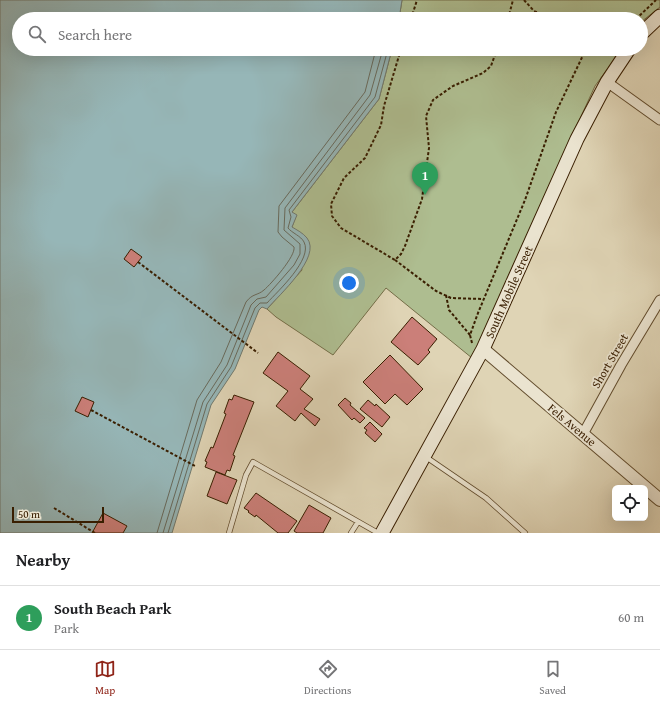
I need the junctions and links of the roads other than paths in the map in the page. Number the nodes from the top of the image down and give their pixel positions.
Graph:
1 (660, 16) edge
2 (648, 27) edge
3 (624, 56) edge
4 (607, 82) junction
5 (660, 120) edge
6 (660, 300) edge
7 (478, 347) junction
8 (582, 434) junction
9 (424, 456) junction
10 (660, 500) edge
11 (358, 522) junction
12 (229, 533) edge
13 (351, 533) edge
14 (378, 533) edge
15 (382, 533) edge
16 (525, 533) edge

1 - 2 main road
3 - 4 main road, South Mobile Street
4 - 5 street
4 - 7 main road, South Mobile Street
6 - 8 street, Short Street
7 - 8 street, Fels Avenue
7 - 9 main road, South Mobile Street
8 - 10 street, Fels Avenue
9 - 15 main road, South Mobile Street
9 - 16 lane
11 - 12 lane
11 - 13 lane
11 - 14 lane

